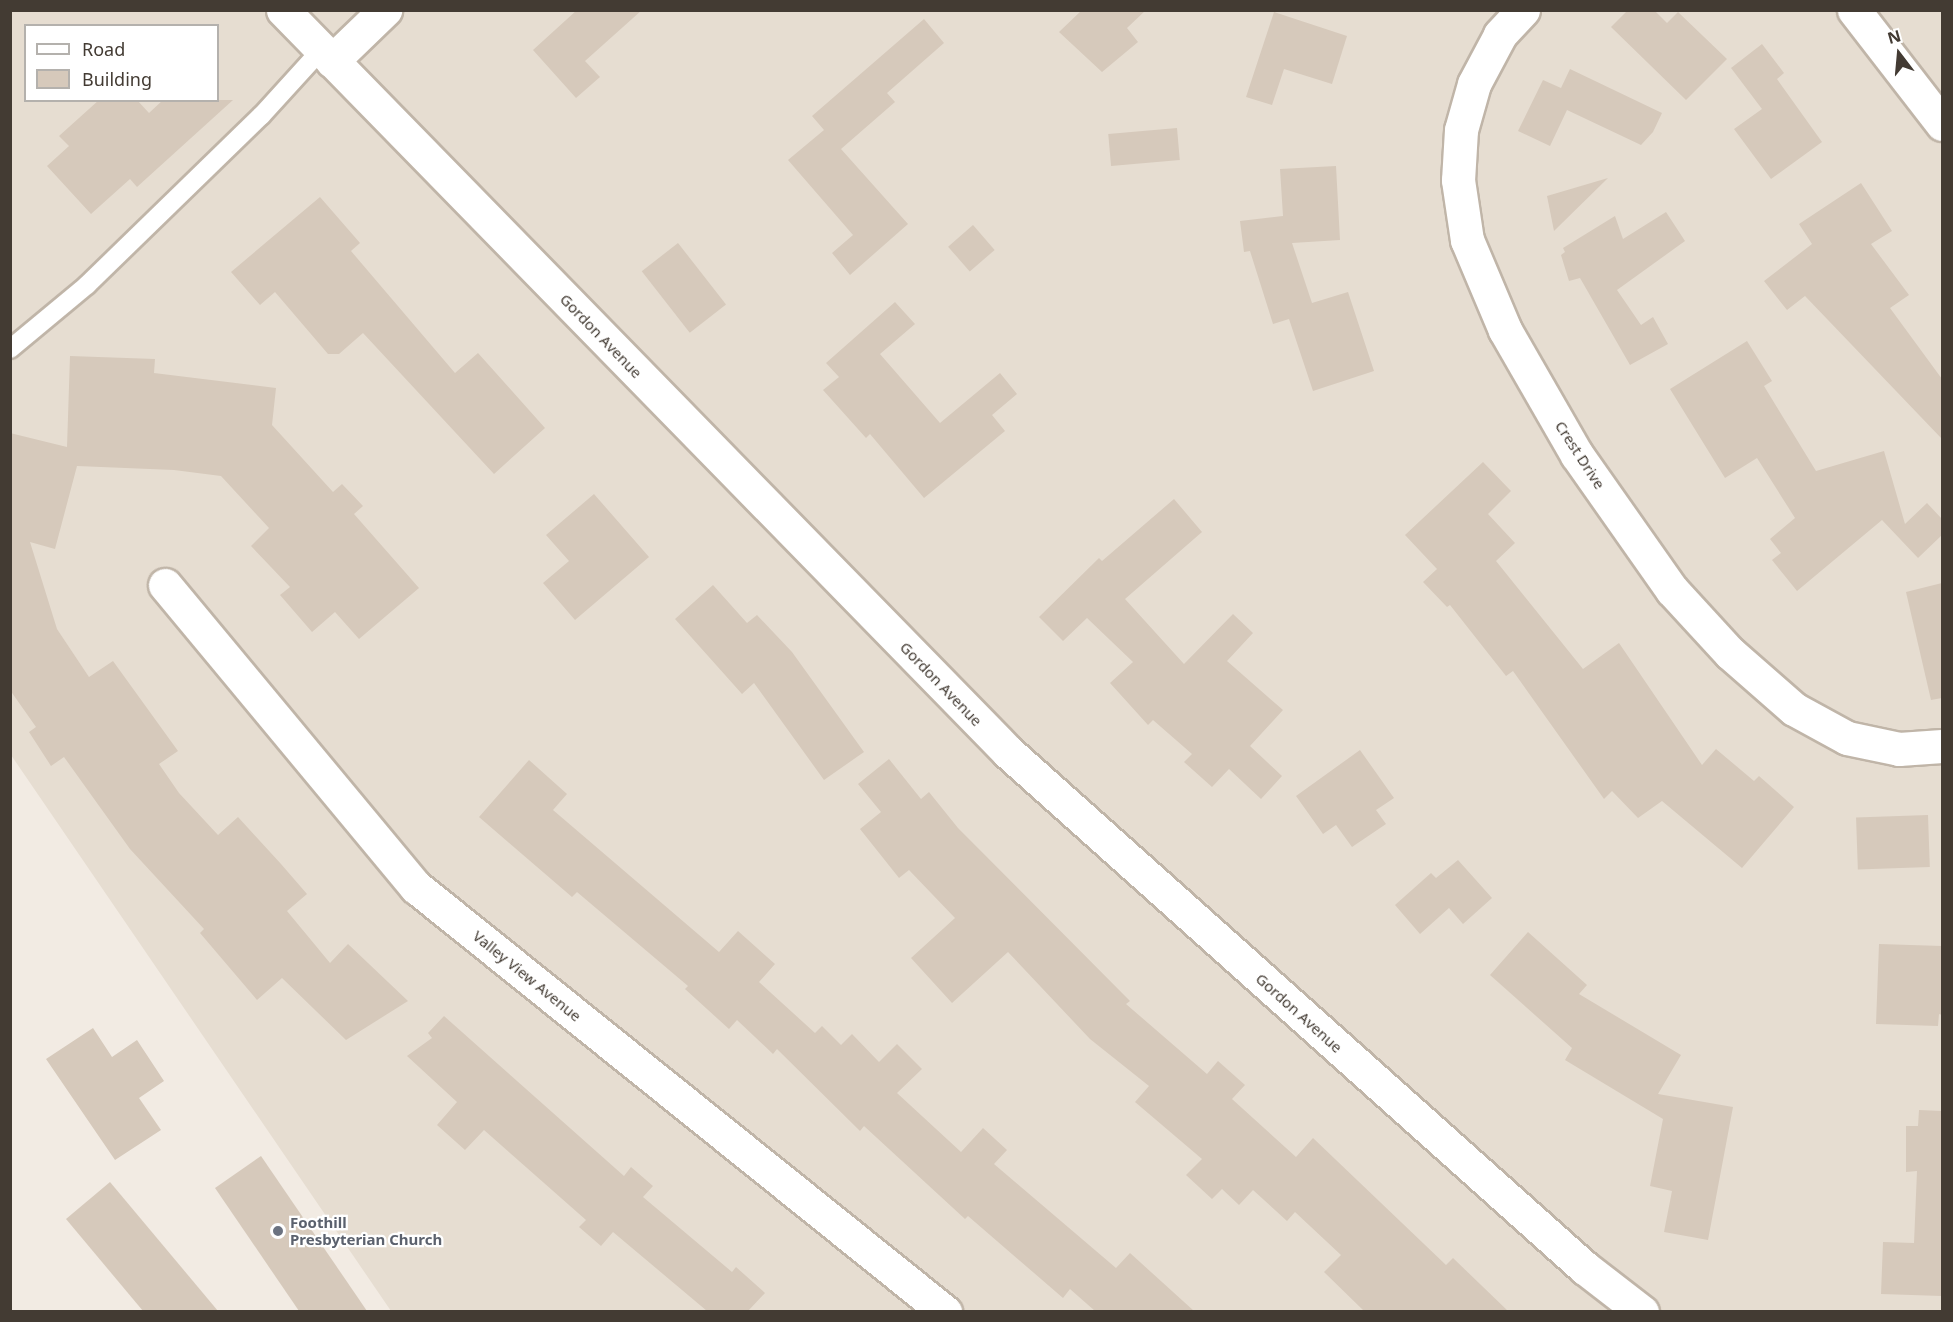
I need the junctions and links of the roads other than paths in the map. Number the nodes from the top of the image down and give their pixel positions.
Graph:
1 (283, 10) edge
2 (385, 10) edge
3 (1523, 10) edge
4 (1854, 10) edge
5 (326, 56) junction
6 (1942, 124) edge
7 (10, 349) edge
8 (165, 585) dead end
9 (1942, 746) edge
10 (945, 1311) edge
11 (1642, 1311) edge

1 - 5 street, Gordon Avenue
2 - 5 street
3 - 9 street, Crest Drive
4 - 6 street
5 - 7 lane
5 - 11 street, Gordon Avenue
8 - 10 street, Valley View Avenue

